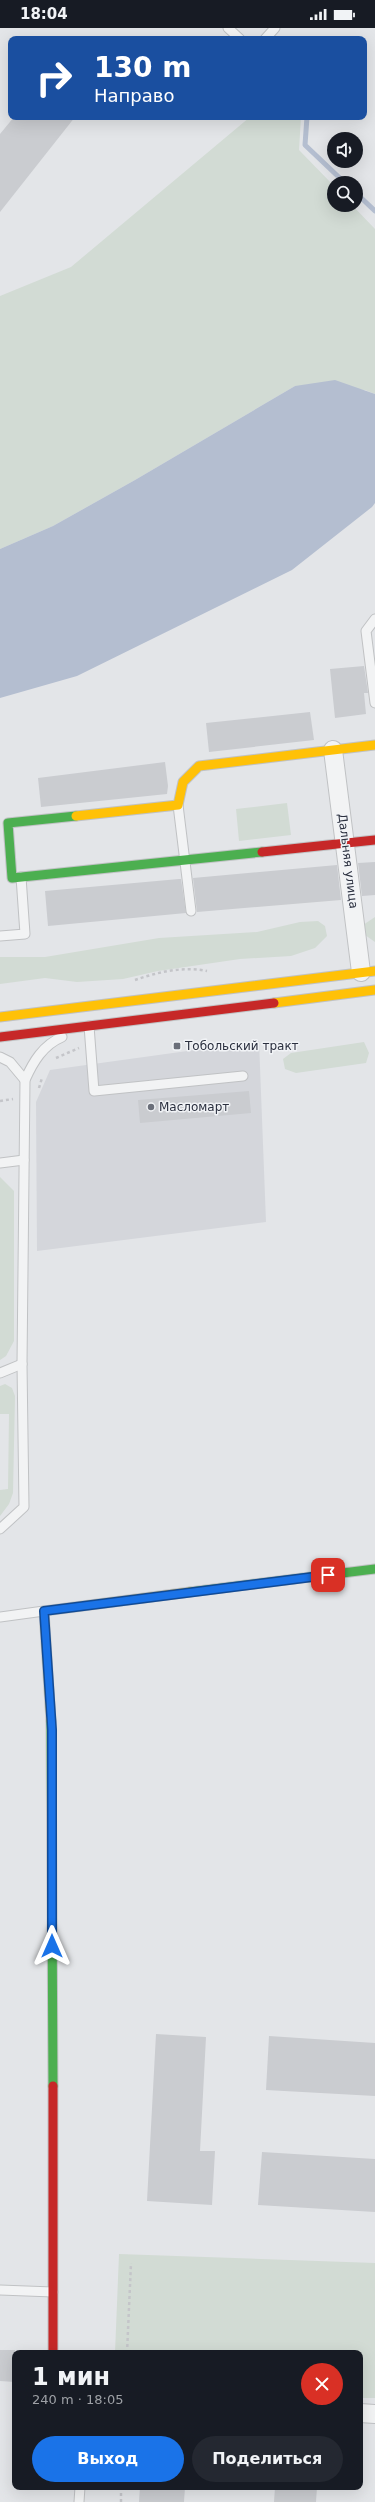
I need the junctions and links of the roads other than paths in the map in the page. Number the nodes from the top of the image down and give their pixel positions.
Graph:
1 (228, 28) edge
2 (275, 28) edge
3 (237, 36) edge
4 (268, 36) edge
5 (375, 619) edge
6 (375, 703) edge
7 (375, 745) edge
8 (333, 750) junction
9 (178, 805) junction
10 (375, 840) edge
11 (346, 843) junction
12 (185, 860) junction
13 (21, 877) junction
14 (190, 911) dead end
15 (0, 936) edge
16 (368, 972) edge
17 (375, 990) edge
18 (0, 1017) edge
19 (89, 1026) junction
20 (0, 1037) edge
21 (0, 1057) edge
22 (243, 1076) dead end
23 (25, 1080) junction
24 (24, 1160) junction
25 (0, 1163) edge
26 (22, 1364) junction
27 (0, 1373) edge
28 (0, 1529) edge
29 (375, 1569) edge
30 (44, 1611) junction
31 (0, 1617) edge
32 (0, 2290) edge
33 (52, 2292) junction
34 (52, 2350) edge
35 (363, 2414) edge
36 (375, 2414) edge
37 (80, 2490) edge
38 (80, 2502) edge

1 - 3 lane
2 - 4 lane
5 - 6 lane
7 - 8 street
8 - 9 street
8 - 11 street, Дальняя улица
9 - 12 lane
9 - 13 street
10 - 11 street
11 - 12 street
11 - 16 street, Дальняя улица
12 - 13 street
12 - 14 lane
13 - 15 lane
16 - 18 street
17 - 19 street
19 - 20 street
19 - 22 lane
19 - 23 lane
21 - 23 lane
23 - 24 lane
24 - 25 lane
24 - 26 lane
26 - 27 lane
26 - 28 lane
29 - 30 street
30 - 31 lane
30 - 33 street
32 - 33 lane
33 - 34 street
35 - 36 street
37 - 38 lane

